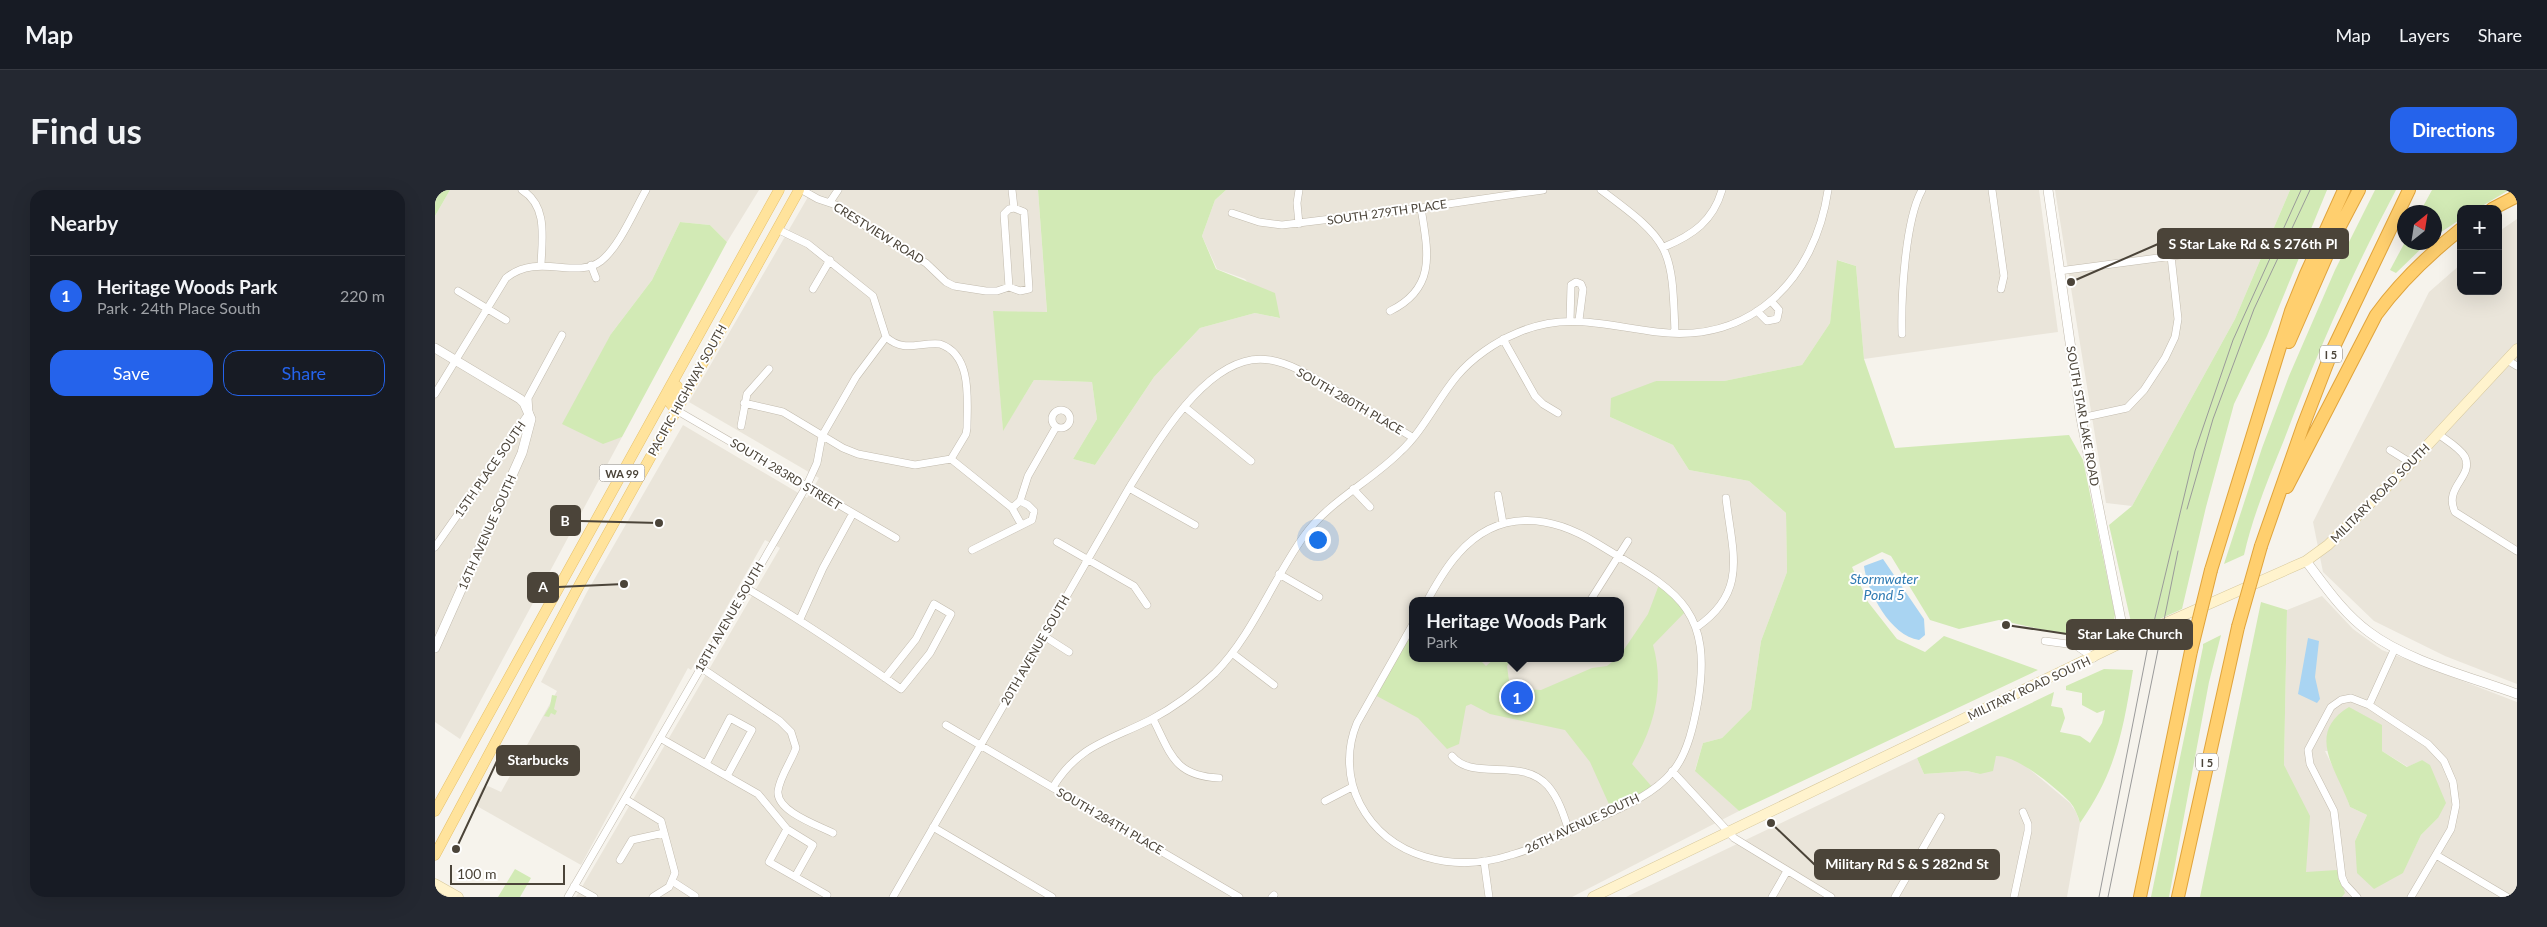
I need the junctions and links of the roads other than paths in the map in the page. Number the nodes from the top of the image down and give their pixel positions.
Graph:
1 (521, 190) edge
2 (646, 190) edge
3 (779, 190) edge
4 (800, 190) edge
5 (838, 190) edge
6 (1012, 190) edge
7 (1299, 190) edge
8 (1543, 190) edge
9 (1601, 190) edge
10 (1722, 190) edge
11 (1828, 190) edge
12 (1922, 190) edge
13 (1992, 190) edge
14 (2048, 190) edge
15 (2344, 190) edge
16 (2359, 190) edge
17 (2409, 190) edge
18 (2517, 196) edge
19 (830, 202) junction
20 (2500, 205) edge
21 (1014, 208) junction
22 (1421, 208) junction
23 (1232, 213) dead end
24 (1299, 224) junction
25 (777, 229) junction
26 (2457, 232) edge
27 (1665, 247) junction
28 (2211, 251) dead end
29 (2171, 256) junction
30 (830, 260) junction
31 (541, 264) junction
32 (591, 265) junction
33 (2059, 271) junction
34 (596, 278) dead end
35 (1009, 287) junction
36 (2001, 289) dead end
37 (458, 290) dead end
38 (813, 290) dead end
39 (1771, 301) junction
40 (486, 308) junction
41 (1390, 311) dead end
42 (1757, 311) junction
43 (506, 320) dead end
44 (1579, 320) junction
45 (1570, 321) junction
46 (1675, 333) junction
47 (1902, 334) dead end
48 (562, 335) dead end
49 (886, 337) junction
50 (1503, 339) junction
51 (435, 348) edge
52 (2517, 349) edge
53 (690, 350) junction
54 (456, 360) junction
55 (2507, 360) junction
56 (2517, 366) edge
57 (769, 369) dead end
58 (435, 394) edge
59 (744, 403) junction
60 (2262, 404) junction
61 (1185, 408) junction
62 (676, 410) junction
63 (529, 413) junction
64 (1557, 413) dead end
65 (2081, 418) junction
66 (741, 426) dead end
67 (1056, 427) dead end
68 (2439, 434) junction
69 (822, 436) junction
70 (1412, 438) junction
71 (2390, 450) dead end
72 (951, 459) junction
73 (1251, 461) dead end
74 (2411, 463) junction
75 (807, 485) junction
76 (1129, 488) junction
77 (1353, 489) junction
78 (1498, 495) dead end
79 (1726, 498) dead end
80 (1020, 501) junction
81 (1370, 507) dead end
82 (1012, 508) junction
83 (853, 513) junction
84 (1021, 524) junction
85 (1503, 524) junction
86 (2267, 524) junction
87 (1195, 525) dead end
88 (896, 538) dead end
89 (1628, 541) dead end
90 (1057, 542) dead end
91 (435, 547) edge
92 (972, 550) dead end
93 (2517, 551) edge
94 (1619, 557) junction
95 (1087, 559) junction
96 (2306, 560) junction
97 (1279, 574) junction
98 (746, 588) junction
99 (1319, 597) dead end
100 (1429, 597) edge
101 (1593, 597) edge
102 (1147, 605) dead end
103 (800, 619) junction
104 (1697, 627) junction
105 (1409, 631) edge
106 (1044, 636) junction
107 (2045, 641) dead end
108 (2125, 642) junction
109 (435, 648) edge
110 (2395, 648) junction
111 (1069, 652) dead end
112 (1232, 653) junction
113 (2094, 658) junction
114 (701, 668) junction
115 (885, 678) junction
116 (1274, 685) dead end
117 (2517, 694) edge
118 (2369, 705) junction
119 (1153, 719) junction
120 (946, 725) dead end
121 (660, 738) junction
122 (980, 746) junction
123 (1452, 756) dead end
124 (706, 764) junction
125 (1672, 771) junction
126 (727, 776) junction
127 (1219, 778) dead end
128 (1352, 787) junction
129 (1053, 788) junction
130 (625, 799) junction
131 (1325, 801) dead end
132 (435, 811) edge
133 (2023, 812) dead end
134 (1941, 816) dead end
135 (933, 827) junction
136 (787, 829) junction
137 (1727, 831) junction
138 (664, 832) junction
139 (1569, 832) junction
140 (833, 833) dead end
141 (435, 855) edge
142 (2436, 855) junction
143 (620, 860) dead end
144 (1484, 862) junction
145 (1787, 871) junction
146 (795, 876) junction
147 (672, 881) junction
148 (435, 884) edge
149 (574, 886) junction
150 (827, 895) dead end
151 (695, 896) dead end
152 (458, 897) edge
153 (568, 897) edge
154 (594, 897) edge
155 (653, 897) edge
156 (893, 897) edge
157 (1052, 897) edge
158 (1239, 897) edge
159 (1489, 897) edge
160 (1593, 897) edge
161 (1772, 897) edge
162 (1831, 897) edge
163 (1895, 897) edge
164 (2014, 897) edge
165 (2140, 897) edge
166 (2178, 897) edge
167 (2357, 897) edge
168 (2411, 897) edge
169 (2507, 897) edge

1 - 31 street
2 - 32 street
3 - 53 main road, PACIFIC HIGHWAY SOUTH / WA 99
4 - 19 street, CRESTVIEW ROAD
4 - 25 main road, PACIFIC HIGHWAY SOUTH / WA 99
5 - 19 street
6 - 21 street, CRESTVIEW ROAD
7 - 24 street
8 - 22 street, SOUTH 279TH PLACE
9 - 27 street
10 - 27 street
11 - 39 street
12 - 47 street
13 - 36 street
14 - 33 street, SOUTH STAR LAKE ROAD
15 - 60 highway
16 - 60 highway
17 - 86 highway, I 5
18 - 20 highway
19 - 35 street, CRESTVIEW ROAD
21 - 35 street
21 - 35 street, CRESTVIEW ROAD
22 - 24 street, SOUTH 279TH PLACE
22 - 41 street
23 - 24 street, SOUTH 279TH PLACE
25 - 30 street
25 - 62 main road, PACIFIC HIGHWAY SOUTH / WA 99
26 - 86 highway
27 - 46 street
28 - 29 street
29 - 33 street
29 - 65 street
30 - 38 street
30 - 49 street
31 - 32 street
31 - 40 street
32 - 34 street
33 - 65 street, SOUTH STAR LAKE ROAD
37 - 40 street
39 - 42 street
39 - 42 street
40 - 43 street
40 - 54 street
42 - 46 street
44 - 45 street
44 - 45 street
44 - 46 street
45 - 50 street
48 - 63 street, 15TH PLACE SOUTH
49 - 69 street, 18TH AVENUE SOUTH
49 - 72 street
50 - 64 street
50 - 70 street
51 - 54 street
52 - 55 main road, MILITARY ROAD SOUTH
53 - 62 main road
53 - 132 main road, PACIFIC HIGHWAY SOUTH / WA 99
54 - 58 street
54 - 63 street
55 - 56 street
55 - 68 main road, MILITARY ROAD SOUTH
57 - 59 street
59 - 66 street
59 - 69 street
60 - 165 highway, bridge
61 - 70 street, SOUTH 280TH PLACE
61 - 73 street
61 - 76 street, 20TH AVENUE SOUTH
62 - 75 street, SOUTH 283RD STREET
62 - 141 main road, PACIFIC HIGHWAY SOUTH / WA 99
63 - 91 street, 15TH PLACE SOUTH
63 - 109 street, 16TH AVENUE SOUTH
65 - 108 street, SOUTH STAR LAKE ROAD
67 - 80 street
68 - 74 main road, MILITARY ROAD SOUTH
68 - 93 street
69 - 72 street
69 - 75 street, 18TH AVENUE SOUTH
70 - 77 street
71 - 74 street
72 - 82 street
74 - 96 main road, MILITARY ROAD SOUTH
75 - 83 street, SOUTH 283RD STREET
75 - 98 street, 18TH AVENUE SOUTH
76 - 87 street
76 - 95 street, 20TH AVENUE SOUTH
77 - 81 street
77 - 97 street
78 - 85 street
79 - 104 street
80 - 82 street
80 - 84 street
82 - 84 street
83 - 88 street, SOUTH 283RD STREET
83 - 103 street
84 - 92 street
85 - 94 street
85 - 100 street
86 - 166 highway, I 5, bridge
89 - 94 street
90 - 95 street
94 - 101 street
94 - 104 street
95 - 102 street
95 - 106 street, 20TH AVENUE SOUTH
96 - 108 main road, MILITARY ROAD SOUTH
96 - 110 street
97 - 99 street
97 - 112 street
98 - 103 street
98 - 114 street, 18TH AVENUE SOUTH
103 - 115 street
104 - 125 street, 26TH AVENUE SOUTH
105 - 128 street
106 - 111 street
106 - 122 street, 20TH AVENUE SOUTH
107 - 113 street
108 - 113 main road, MILITARY ROAD SOUTH
110 - 117 street
110 - 118 street
112 - 116 street
112 - 119 street
113 - 137 main road, MILITARY ROAD SOUTH
114 - 121 street, 18TH AVENUE SOUTH
114 - 140 street
115 - 115 street
118 - 142 street
118 - 167 street
119 - 127 street
119 - 129 street
120 - 122 street, SOUTH 284TH PLACE
121 - 124 street
121 - 130 street, 18TH AVENUE SOUTH
122 - 129 street, SOUTH 284TH PLACE
122 - 135 street, 20TH AVENUE SOUTH
123 - 139 street
124 - 126 street
124 - 126 street
125 - 137 street
125 - 139 street, 26TH AVENUE SOUTH
126 - 136 street
128 - 131 street
128 - 144 street
129 - 158 street, SOUTH 284TH PLACE
130 - 138 street
130 - 149 street, 18TH AVENUE SOUTH
133 - 164 street
134 - 163 street
135 - 156 street, 20TH AVENUE SOUTH
135 - 157 street
136 - 146 street
136 - 146 street
137 - 145 street
137 - 160 main road, MILITARY ROAD SOUTH
138 - 143 street
138 - 147 street
139 - 144 street, 26TH AVENUE SOUTH
142 - 168 street
142 - 169 street
144 - 159 street
145 - 161 street
145 - 162 street
146 - 150 street
147 - 151 street
147 - 155 street
148 - 152 main road
149 - 153 street, 18TH AVENUE SOUTH
149 - 154 street

